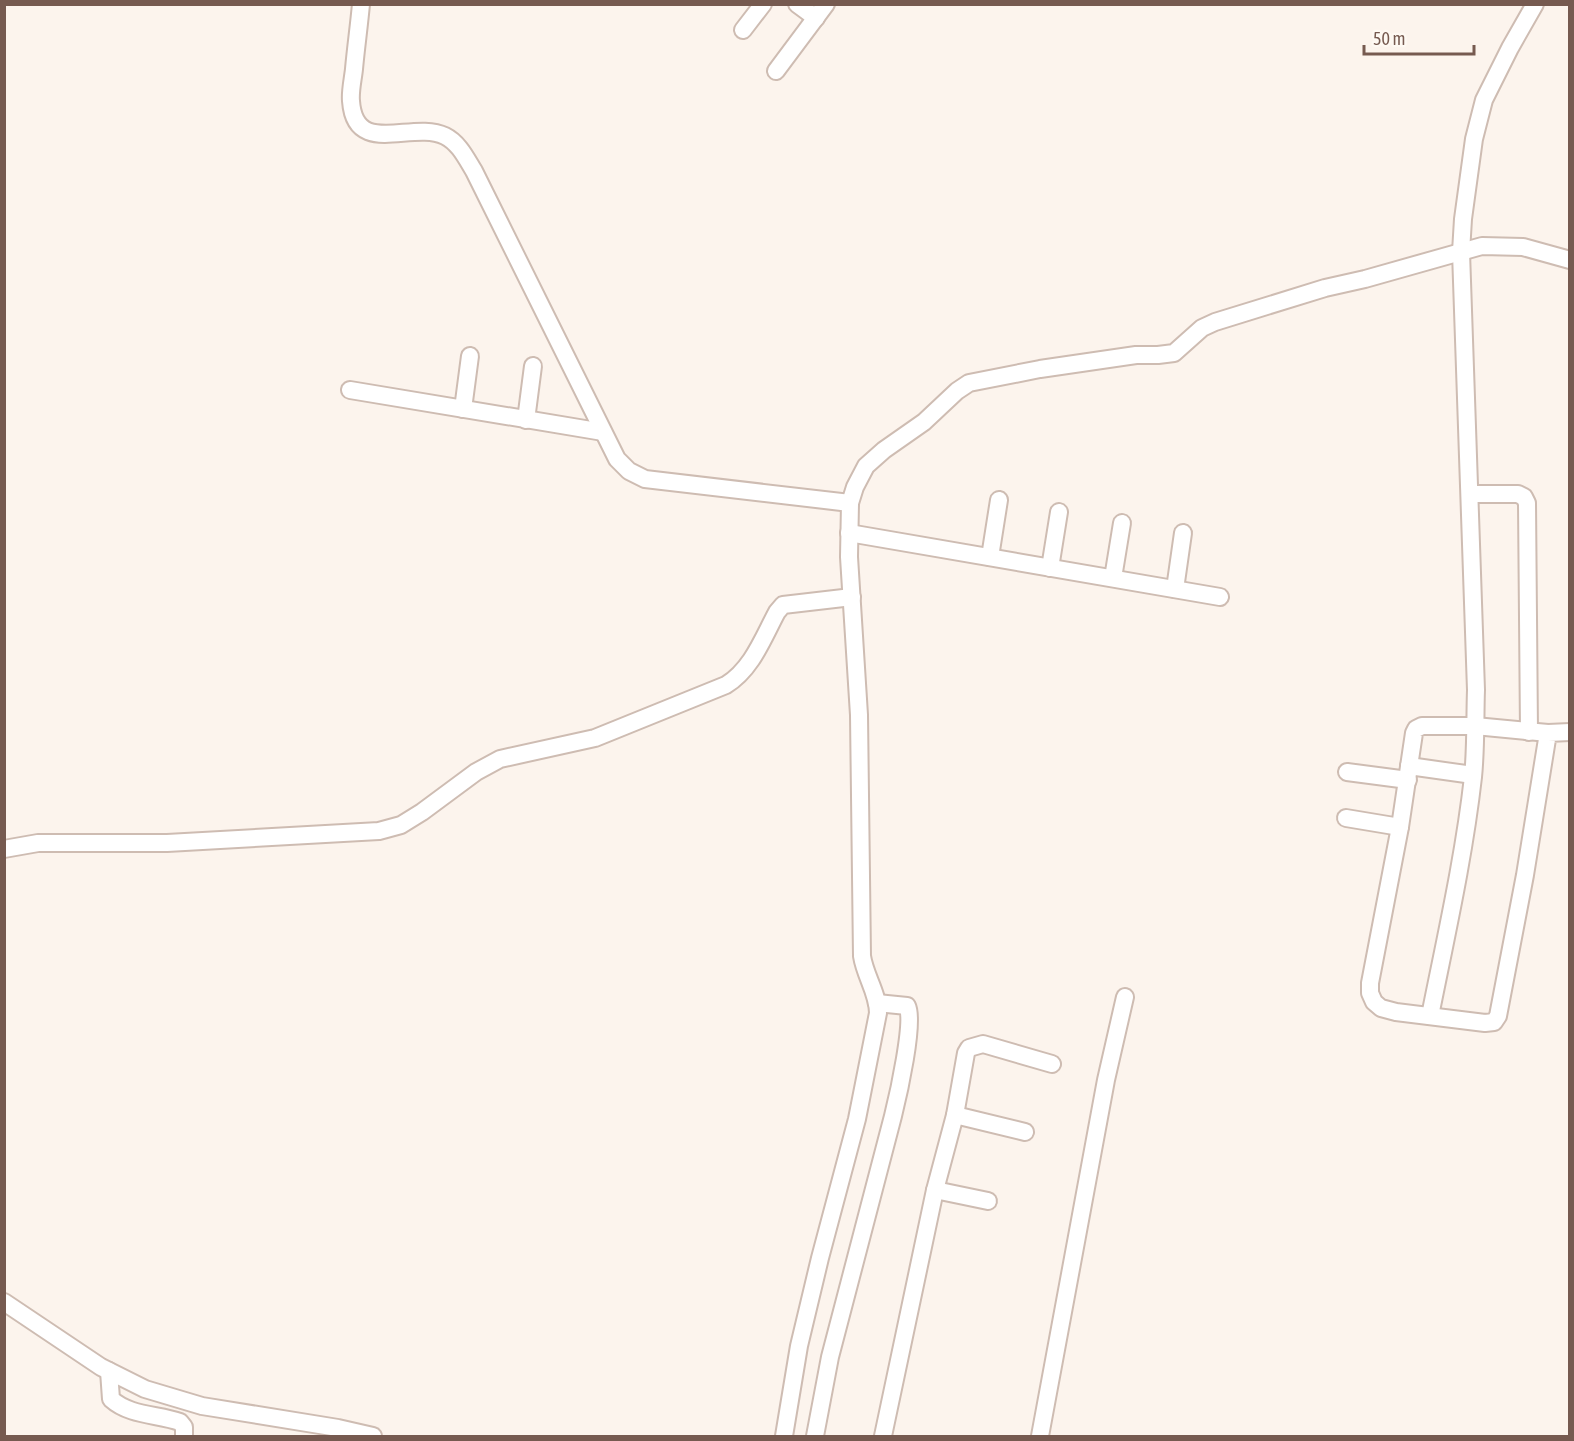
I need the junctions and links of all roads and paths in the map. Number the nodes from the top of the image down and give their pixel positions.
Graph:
1 (361, 4) edge
2 (763, 4) edge
3 (797, 4) edge
4 (826, 4) edge
5 (1535, 4) edge
6 (816, 18) junction
7 (743, 30) dead end
8 (776, 71) dead end
9 (1461, 252) junction
10 (1569, 260) edge
11 (470, 356) dead end
12 (533, 366) dead end
13 (350, 390) dead end
14 (463, 409) junction
15 (526, 420) junction
16 (603, 432) junction
17 (1470, 494) junction
18 (999, 500) dead end
19 (850, 503) junction
20 (1059, 512) dead end
21 (1122, 523) dead end
22 (849, 533) junction
23 (1184, 533) dead end
24 (990, 557) junction
25 (1050, 568) junction
26 (1113, 578) junction
27 (1175, 589) junction
28 (852, 597) junction
29 (1220, 597) dead end
30 (1475, 726) junction
31 (1529, 732) junction
32 (1569, 732) edge
33 (1548, 733) junction
34 (1347, 772) dead end
35 (1408, 773) junction
36 (1473, 775) junction
37 (1346, 818) dead end
38 (1400, 827) junction
39 (4, 849) edge
40 (1125, 997) dead end
41 (877, 1003) junction
42 (1430, 1016) junction
43 (1052, 1064) dead end
44 (955, 1115) junction
45 (1025, 1132) dead end
46 (935, 1190) junction
47 (988, 1201) dead end
48 (4, 1302) edge
49 (109, 1371) junction
50 (184, 1437) edge
51 (373, 1437) edge
52 (784, 1437) edge
53 (815, 1437) edge
54 (883, 1437) edge
55 (1040, 1437) edge

1 - 16 street
2 - 7 street
3 - 6 street
4 - 6 street
5 - 9 street
6 - 8 street
9 - 10 street
9 - 17 street
9 - 19 street
11 - 14 street
12 - 15 street
13 - 14 street
14 - 15 street
15 - 16 street
16 - 19 street
17 - 30 street
17 - 31 street
18 - 24 street
19 - 22 street
20 - 25 street
21 - 26 street
22 - 24 street
22 - 28 street
23 - 27 street
24 - 25 street
25 - 26 street
26 - 27 street
27 - 29 street
28 - 39 street
28 - 41 street
30 - 31 street
30 - 35 street
30 - 36 street
31 - 33 street
32 - 33 street
33 - 42 street
34 - 35 street
35 - 36 street
35 - 38 street
36 - 42 street
37 - 38 street
38 - 42 street
40 - 55 street
41 - 52 street
41 - 53 street
43 - 44 street
44 - 45 street
44 - 46 street
46 - 47 street
46 - 54 street
48 - 49 street
49 - 50 street
49 - 51 street

